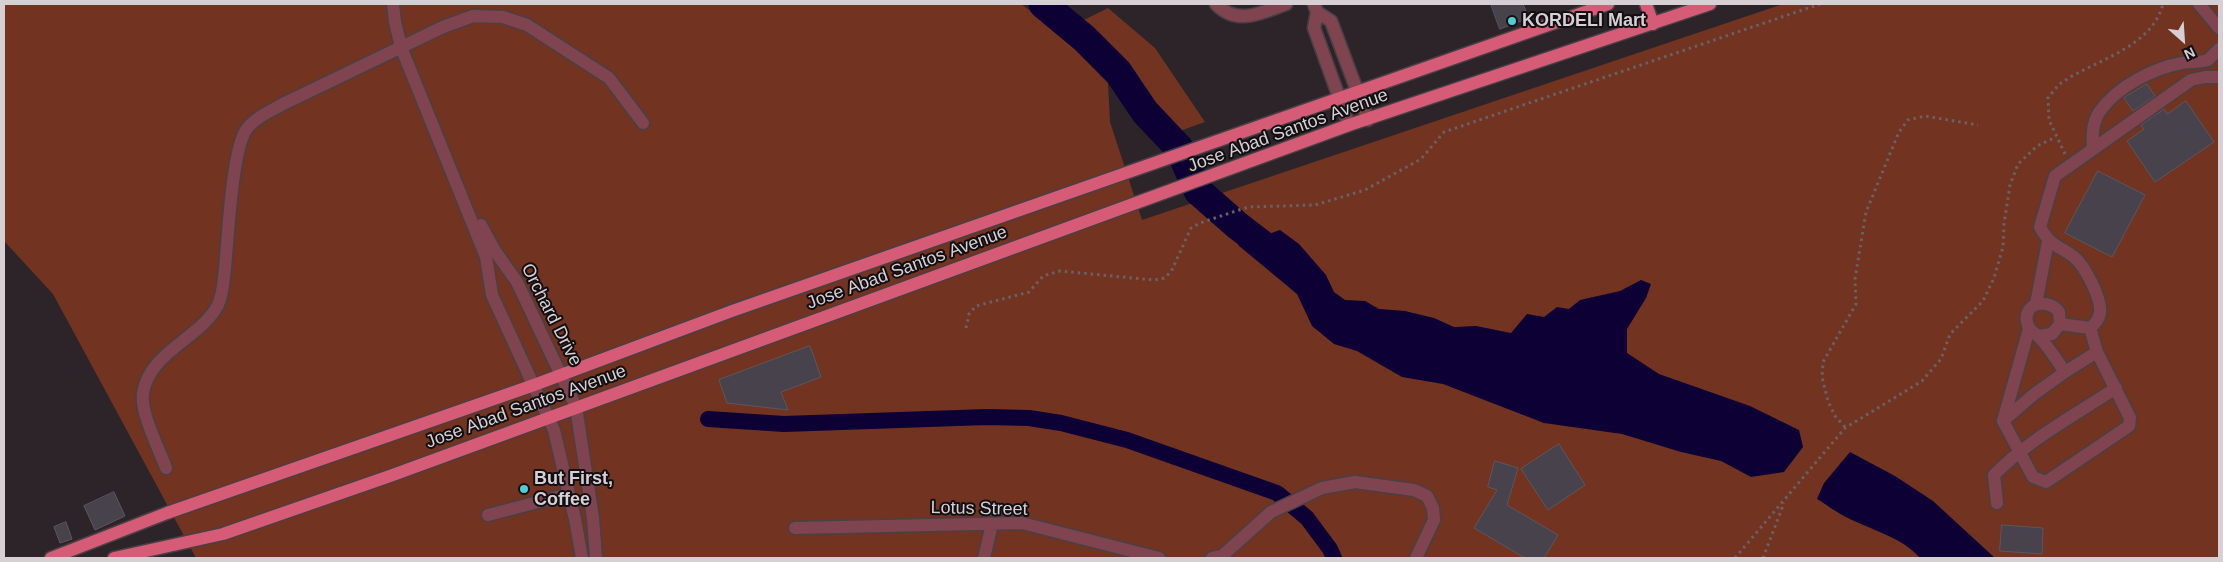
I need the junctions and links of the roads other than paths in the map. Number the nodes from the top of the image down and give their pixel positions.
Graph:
1 (392, 4) edge
2 (1286, 4) edge
3 (1608, 4) edge
4 (1646, 4) edge
5 (1710, 4) edge
6 (2199, 4) edge
7 (1218, 6) edge
8 (1316, 8) edge
9 (1653, 24) junction
10 (2219, 28) edge
11 (401, 47) junction
12 (2219, 49) edge
13 (2219, 77) edge
14 (1356, 92) junction
15 (1339, 98) junction
16 (1368, 120) junction
17 (643, 124) dead end
18 (1349, 125) junction
19 (2093, 149) junction
20 (459, 186) junction
21 (2048, 241) junction
22 (2036, 304) junction
23 (2060, 324) junction
24 (2090, 328) junction
25 (2034, 332) junction
26 (2096, 352) junction
27 (2065, 372) junction
28 (562, 374) junction
29 (534, 385) junction
30 (2116, 388) junction
31 (576, 407) junction
32 (548, 417) junction
33 (2003, 421) junction
34 (2020, 452) junction
35 (166, 468) dead end
36 (569, 494) junction
37 (1997, 503) dead end
38 (488, 515) dead end
39 (992, 524) junction
40 (795, 528) dead end
41 (50, 558) edge
42 (114, 558) edge
43 (582, 558) edge
44 (596, 558) edge
45 (984, 558) edge
46 (1159, 558) edge
47 (1218, 558) edge
48 (1416, 558) edge

1 - 11 street, Orchard Drive
2 - 7 street
3 - 14 main road, Jose Abad Santos Avenue
4 - 9 main road
5 - 9 main road, Jose Abad Santos Avenue
6 - 10 street
8 - 14 street
8 - 15 street
9 - 16 main road, Jose Abad Santos Avenue
11 - 17 street
11 - 20 street, Orchard Drive
11 - 35 street
12 - 19 street
13 - 19 street
14 - 15 main road, Jose Abad Santos Avenue
14 - 16 street
15 - 18 street
15 - 28 main road, Jose Abad Santos Avenue
16 - 18 main road, Jose Abad Santos Avenue
18 - 31 main road, Jose Abad Santos Avenue
19 - 21 street
20 - 28 street, Orchard Drive
20 - 29 street, Orchard Drive
21 - 22 street
21 - 24 street
22 - 23 street
22 - 25 street
23 - 24 street
23 - 25 street
24 - 26 street
25 - 27 street
25 - 33 street
26 - 27 street
26 - 30 street
27 - 33 street
28 - 29 main road, Jose Abad Santos Avenue
28 - 31 street, Orchard Drive
29 - 32 street, Orchard Drive
29 - 41 main road, Jose Abad Santos Avenue
30 - 34 street
30 - 34 street
31 - 32 main road, Jose Abad Santos Avenue
31 - 44 street, Orchard Drive
32 - 36 street, Orchard Drive
32 - 42 main road, Jose Abad Santos Avenue
33 - 34 street
34 - 37 street
36 - 38 street
36 - 43 street, Orchard Drive
39 - 40 street, Lotus Street
39 - 45 street
39 - 46 street, Lotus Street
47 - 48 street

